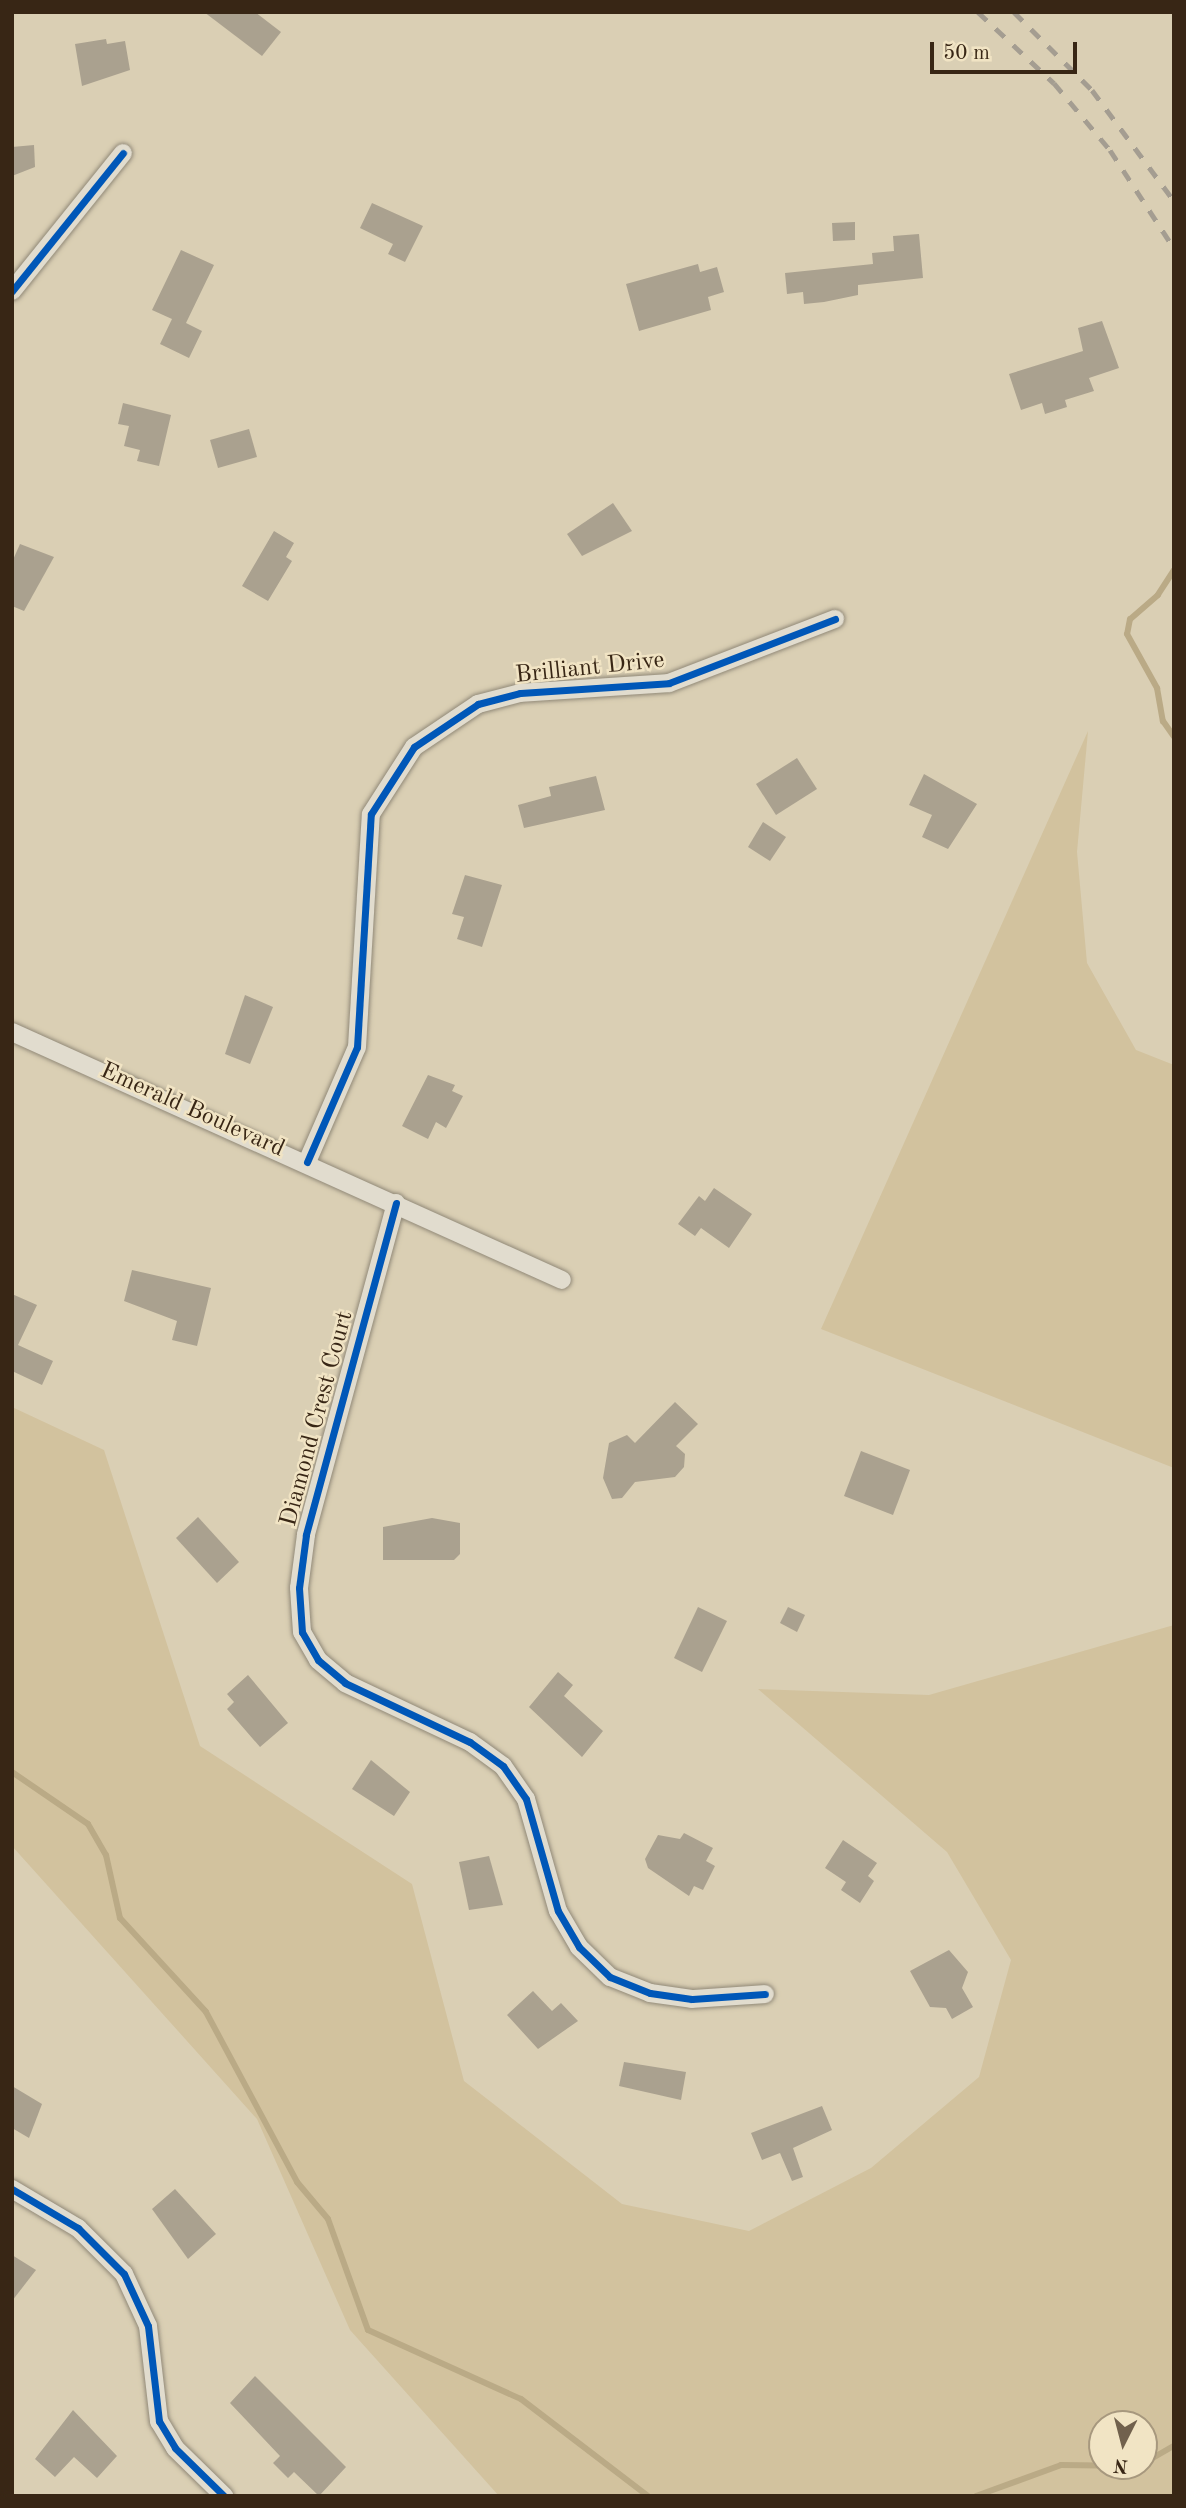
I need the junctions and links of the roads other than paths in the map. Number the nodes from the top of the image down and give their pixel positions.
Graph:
1 (124, 153) dead end
2 (12, 291) edge
3 (835, 619) dead end
4 (12, 1032) edge
5 (307, 1162) junction
6 (396, 1203) junction
7 (562, 1280) dead end
8 (765, 1994) dead end
9 (12, 2189) edge
10 (224, 2496) edge

1 - 2 street
3 - 5 street, Brilliant Drive
4 - 5 street, Emerald Boulevard
5 - 6 street, Emerald Boulevard
6 - 7 street, Emerald Boulevard
6 - 8 street, Diamond Crest Court
9 - 10 street

